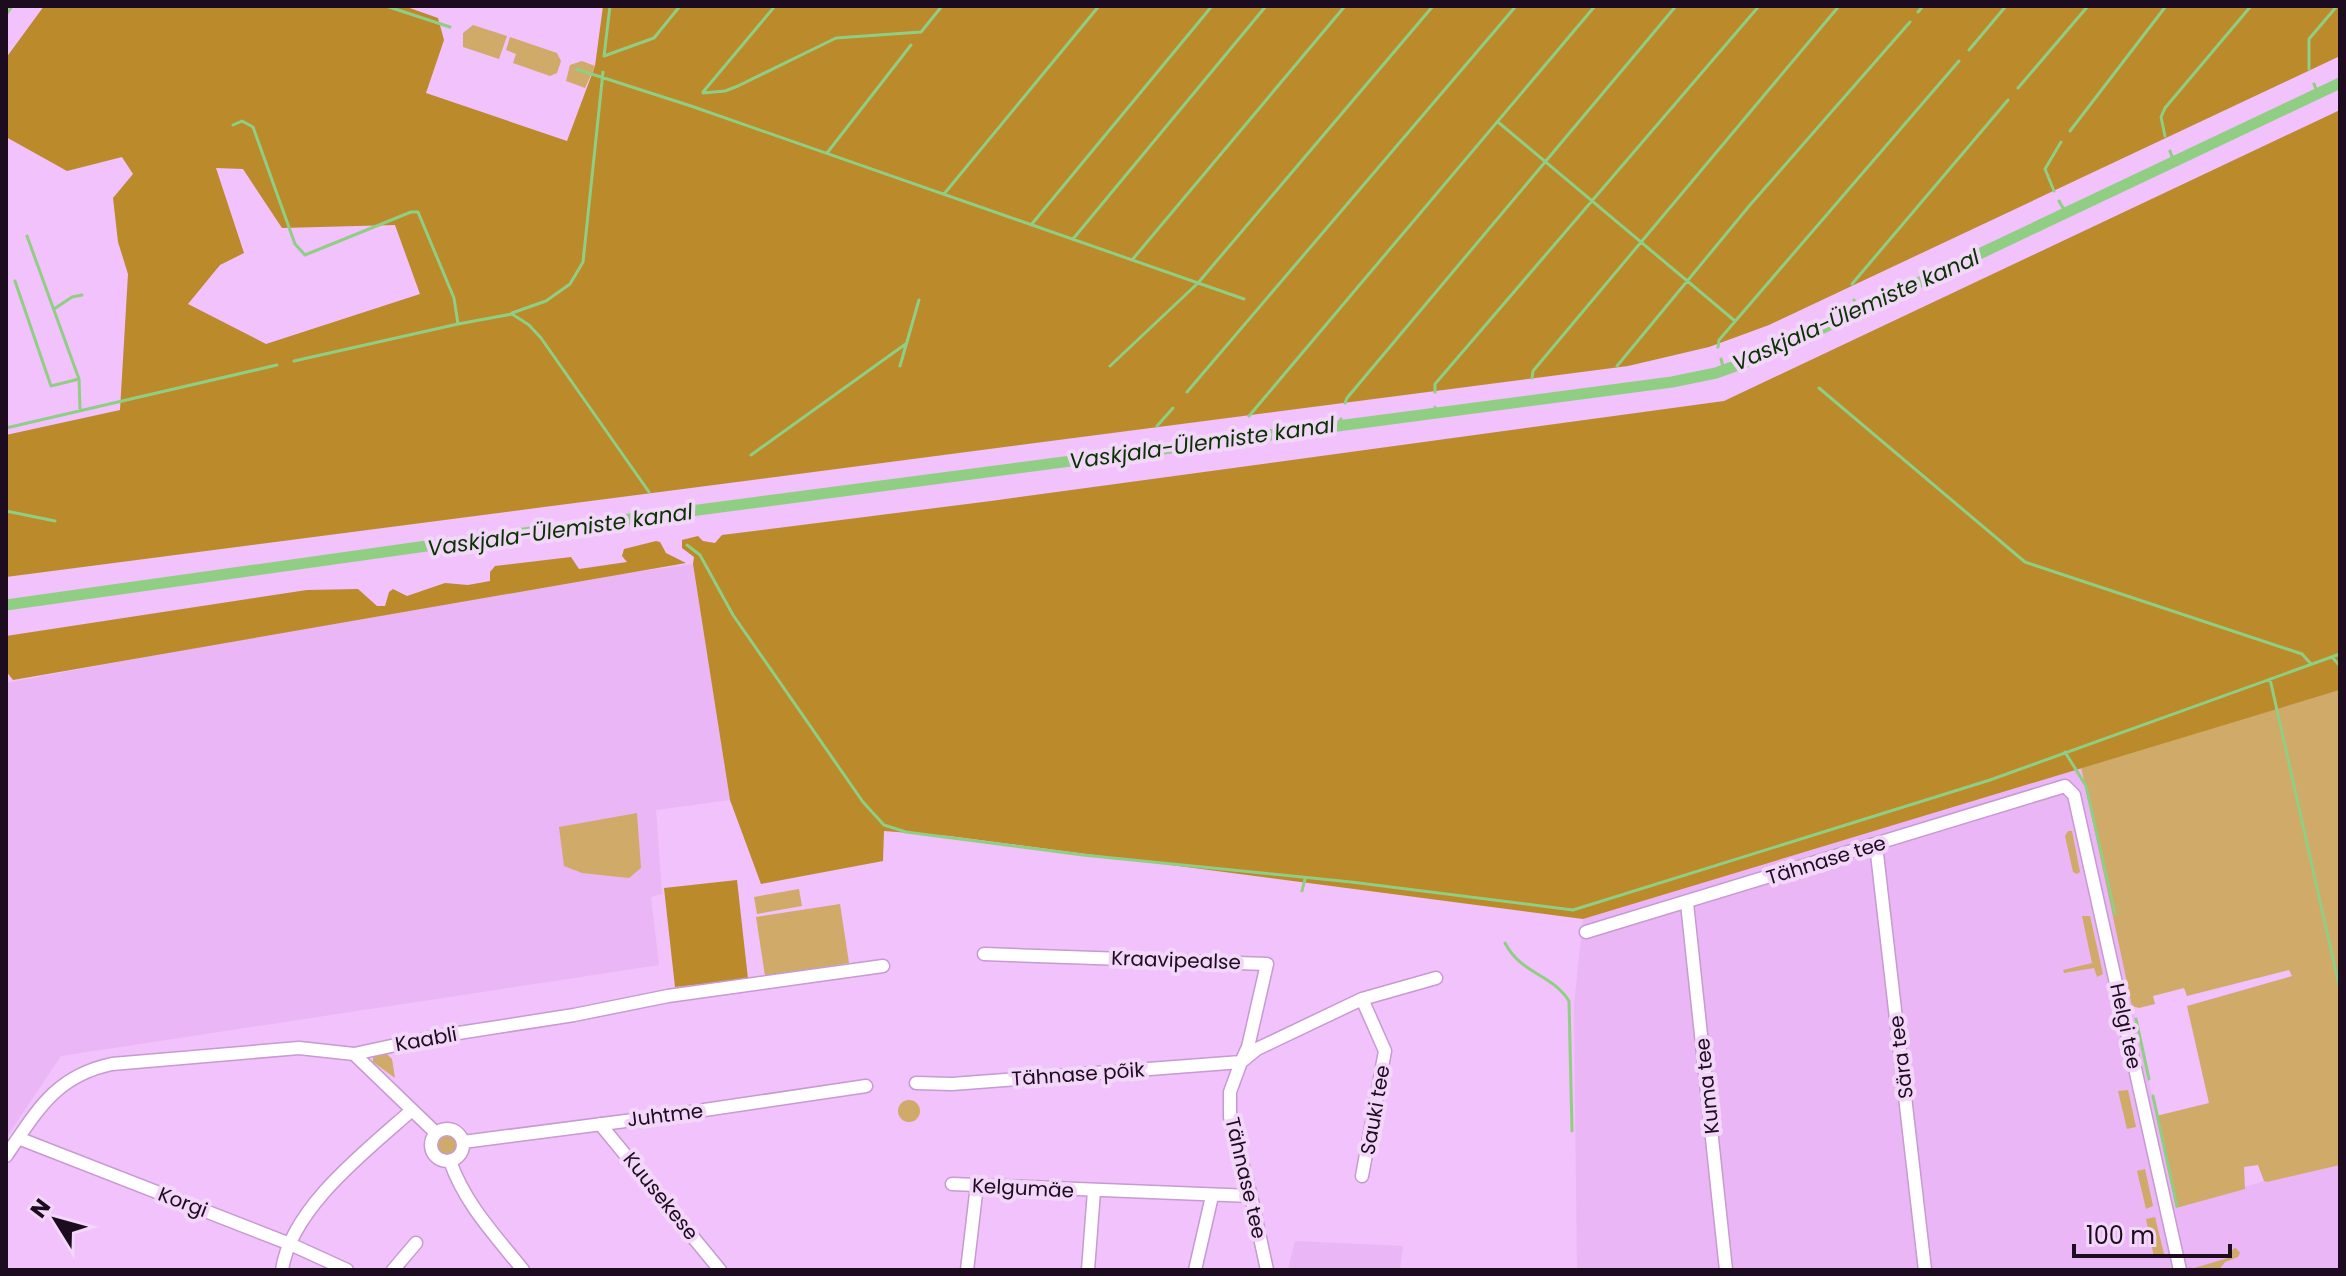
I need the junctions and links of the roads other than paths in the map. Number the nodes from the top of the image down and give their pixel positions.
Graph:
1 (2065, 786) joint
2 (1876, 845) junction
3 (1687, 903) junction
4 (1586, 932) dead end
5 (984, 954) dead end
6 (883, 966) dead end
7 (1436, 978) dead end
8 (1362, 999) junction
9 (354, 1054) junction
10 (1241, 1062) junction
11 (916, 1083) dead end
12 (866, 1086) dead end
13 (412, 1110) junction
14 (600, 1124) junction
15 (436, 1133) junction
16 (18, 1138) junction
17 (463, 1142) junction
18 (6, 1156) edge
19 (450, 1161) junction
20 (1362, 1176) dead end
21 (952, 1184) dead end
22 (977, 1185) junction
23 (1094, 1191) junction
24 (1212, 1196) junction
25 (1251, 1196) junction
26 (416, 1243) dead end
27 (290, 1244) junction
28 (282, 1270) edge
29 (347, 1270) edge
30 (393, 1270) edge
31 (523, 1270) edge
32 (720, 1270) edge
33 (967, 1270) edge
34 (1088, 1270) edge
35 (1195, 1270) edge
36 (1267, 1270) edge
37 (1726, 1270) edge
38 (1925, 1270) edge
39 (2180, 1270) edge

1 - 2 street, Tähnase tee
1 - 39 street, Helgi tee
2 - 3 street, Tähnase tee
2 - 38 street, Sära tee
3 - 4 street, Tähnase tee
3 - 37 street, Kuma tee
5 - 10 street, Kraavipealse
6 - 9 street, Kaabli
7 - 8 street
8 - 10 street
8 - 20 street, Sauki tee
9 - 13 street, Juhtme
9 - 16 street, Kaabli
10 - 11 street, Tähnase põik
10 - 25 street, Tähnase tee
12 - 14 street, Juhtme
13 - 15 street, Juhtme
13 - 27 street
14 - 17 street, Juhtme
14 - 32 street, Kuusekese
15 - 17 street, Juhtme
15 - 19 street, Juhtme
16 - 18 street, Kaabli
16 - 27 street, Korgi
17 - 19 street
19 - 31 street
21 - 22 street, Kelgumäe
22 - 23 street, Kelgumäe
22 - 33 street
23 - 24 street, Kelgumäe
23 - 34 street, Kelgumäe
24 - 25 street, Kelgumäe
24 - 35 street
25 - 36 street, Tähnase tee
26 - 30 street
27 - 28 street
27 - 29 street, Korgi

